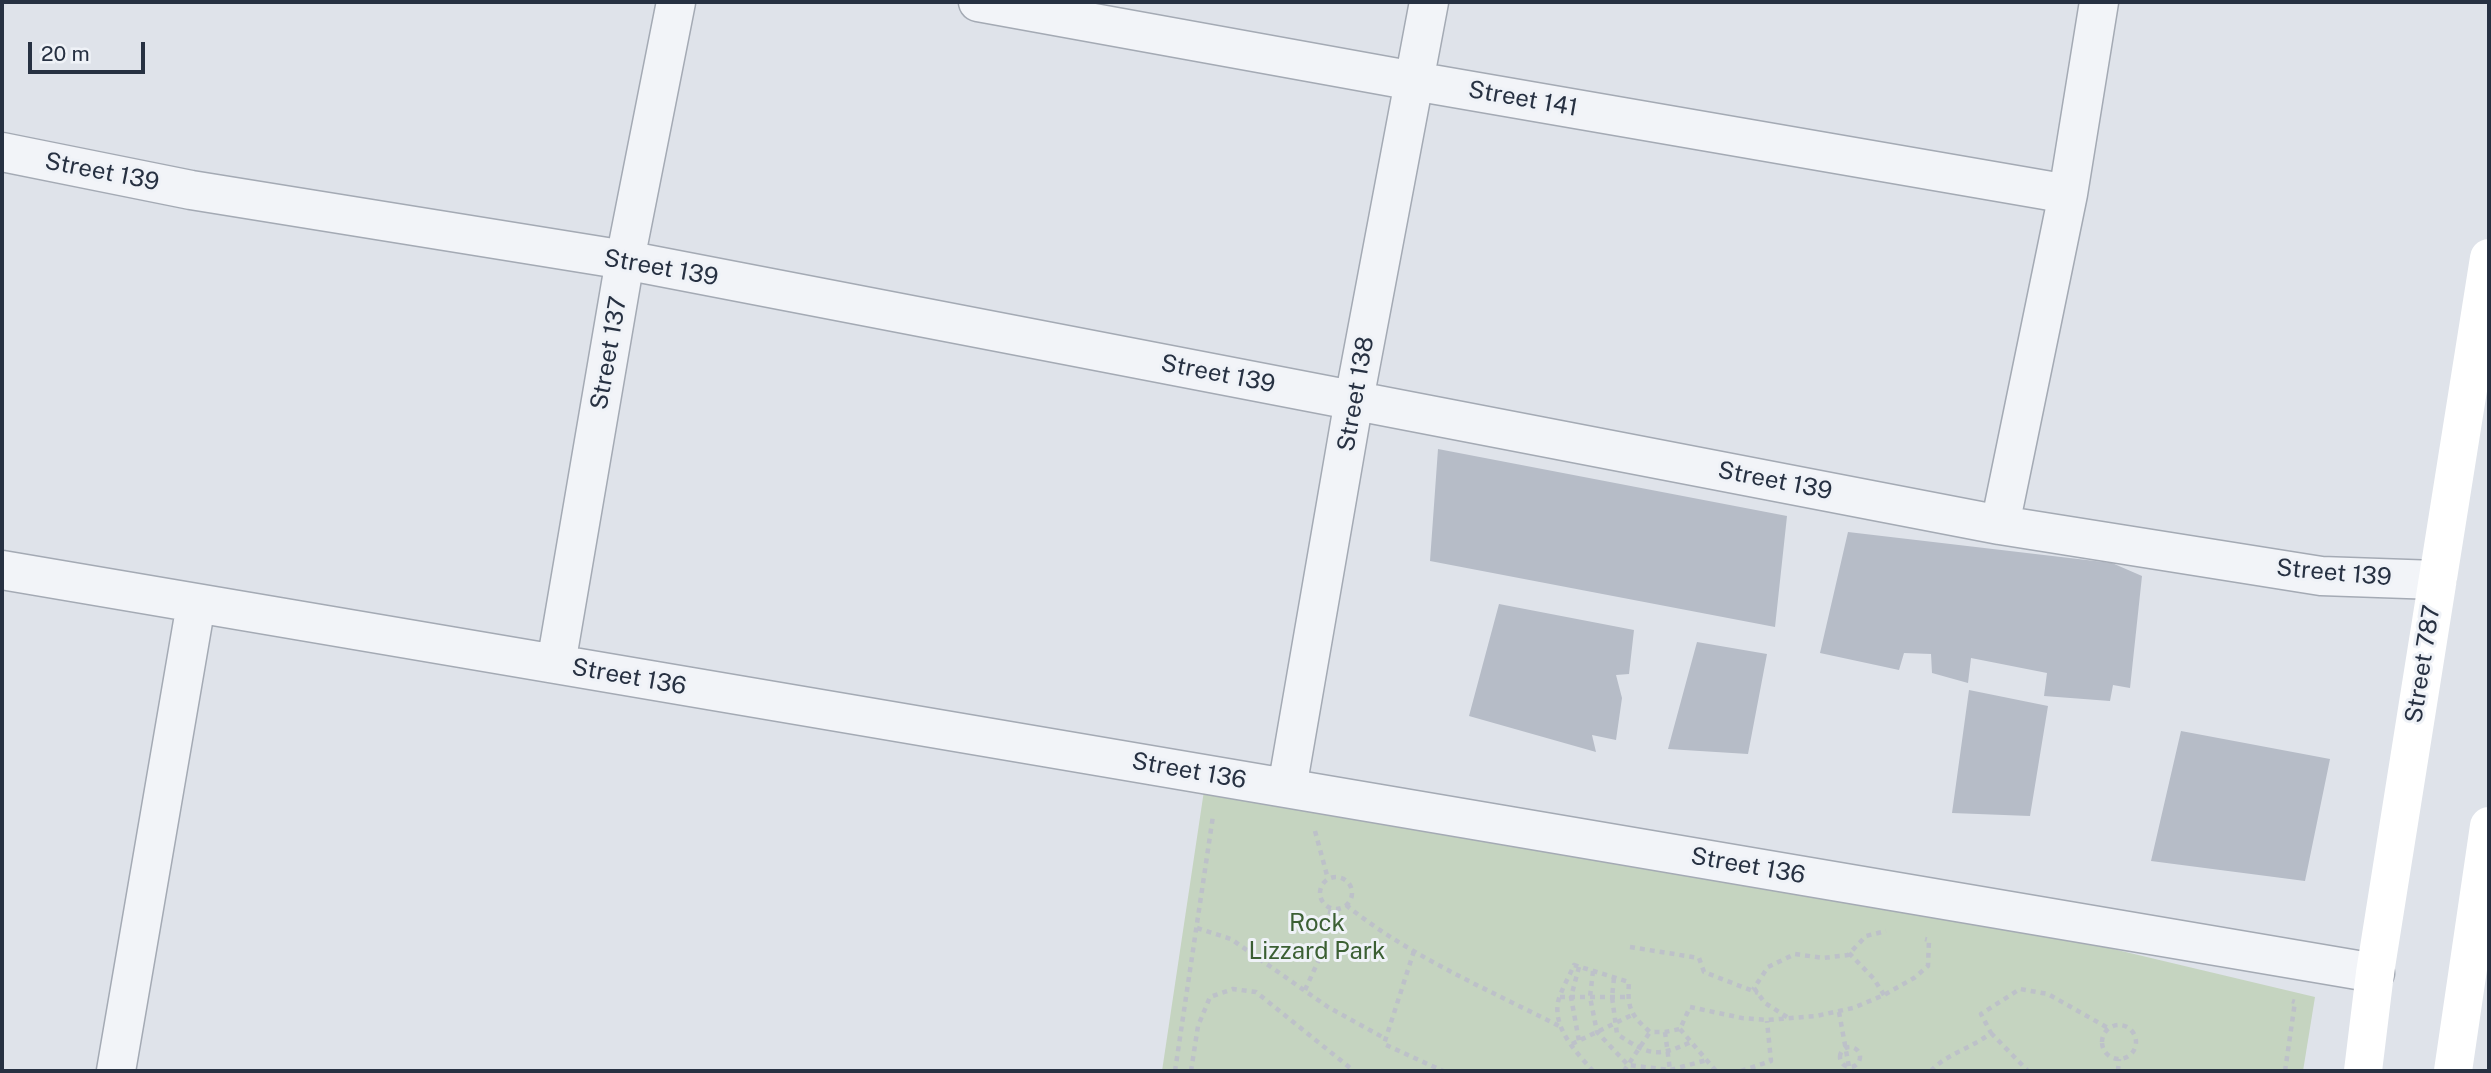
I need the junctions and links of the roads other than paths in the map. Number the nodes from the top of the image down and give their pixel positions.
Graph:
1 (676, 2) edge
2 (978, 2) edge
3 (1429, 2) edge
4 (2099, 2) edge
5 (1414, 80) junction
6 (2, 152) edge
7 (2068, 194) junction
8 (2489, 258) edge
9 (625, 260) junction
10 (1354, 400) junction
11 (2000, 524) junction
12 (2, 570) edge
13 (2436, 580) junction
14 (196, 604) junction
15 (556, 664) junction
16 (1287, 788) junction
17 (2489, 826) edge
18 (2375, 973) junction
19 (116, 1071) edge
20 (2363, 1071) edge
21 (2453, 1071) edge

1 - 9 street, Street 137
2 - 5 street, Street 141
3 - 5 street, Street 138
4 - 7 street
5 - 7 street, Street 141
5 - 10 street, Street 138
6 - 9 street, Street 139
7 - 11 street
8 - 13 main road, Street 787
9 - 10 street, Street 139
9 - 15 street, Street 137
10 - 11 street, Street 139
10 - 16 street, Street 138
11 - 13 street, Street 139
12 - 14 street, Street 136
13 - 18 main road, Street 787
14 - 15 street, Street 136
14 - 19 street
15 - 16 street, Street 136
16 - 18 street, Street 136
17 - 21 main road
18 - 20 main road, Street 787

